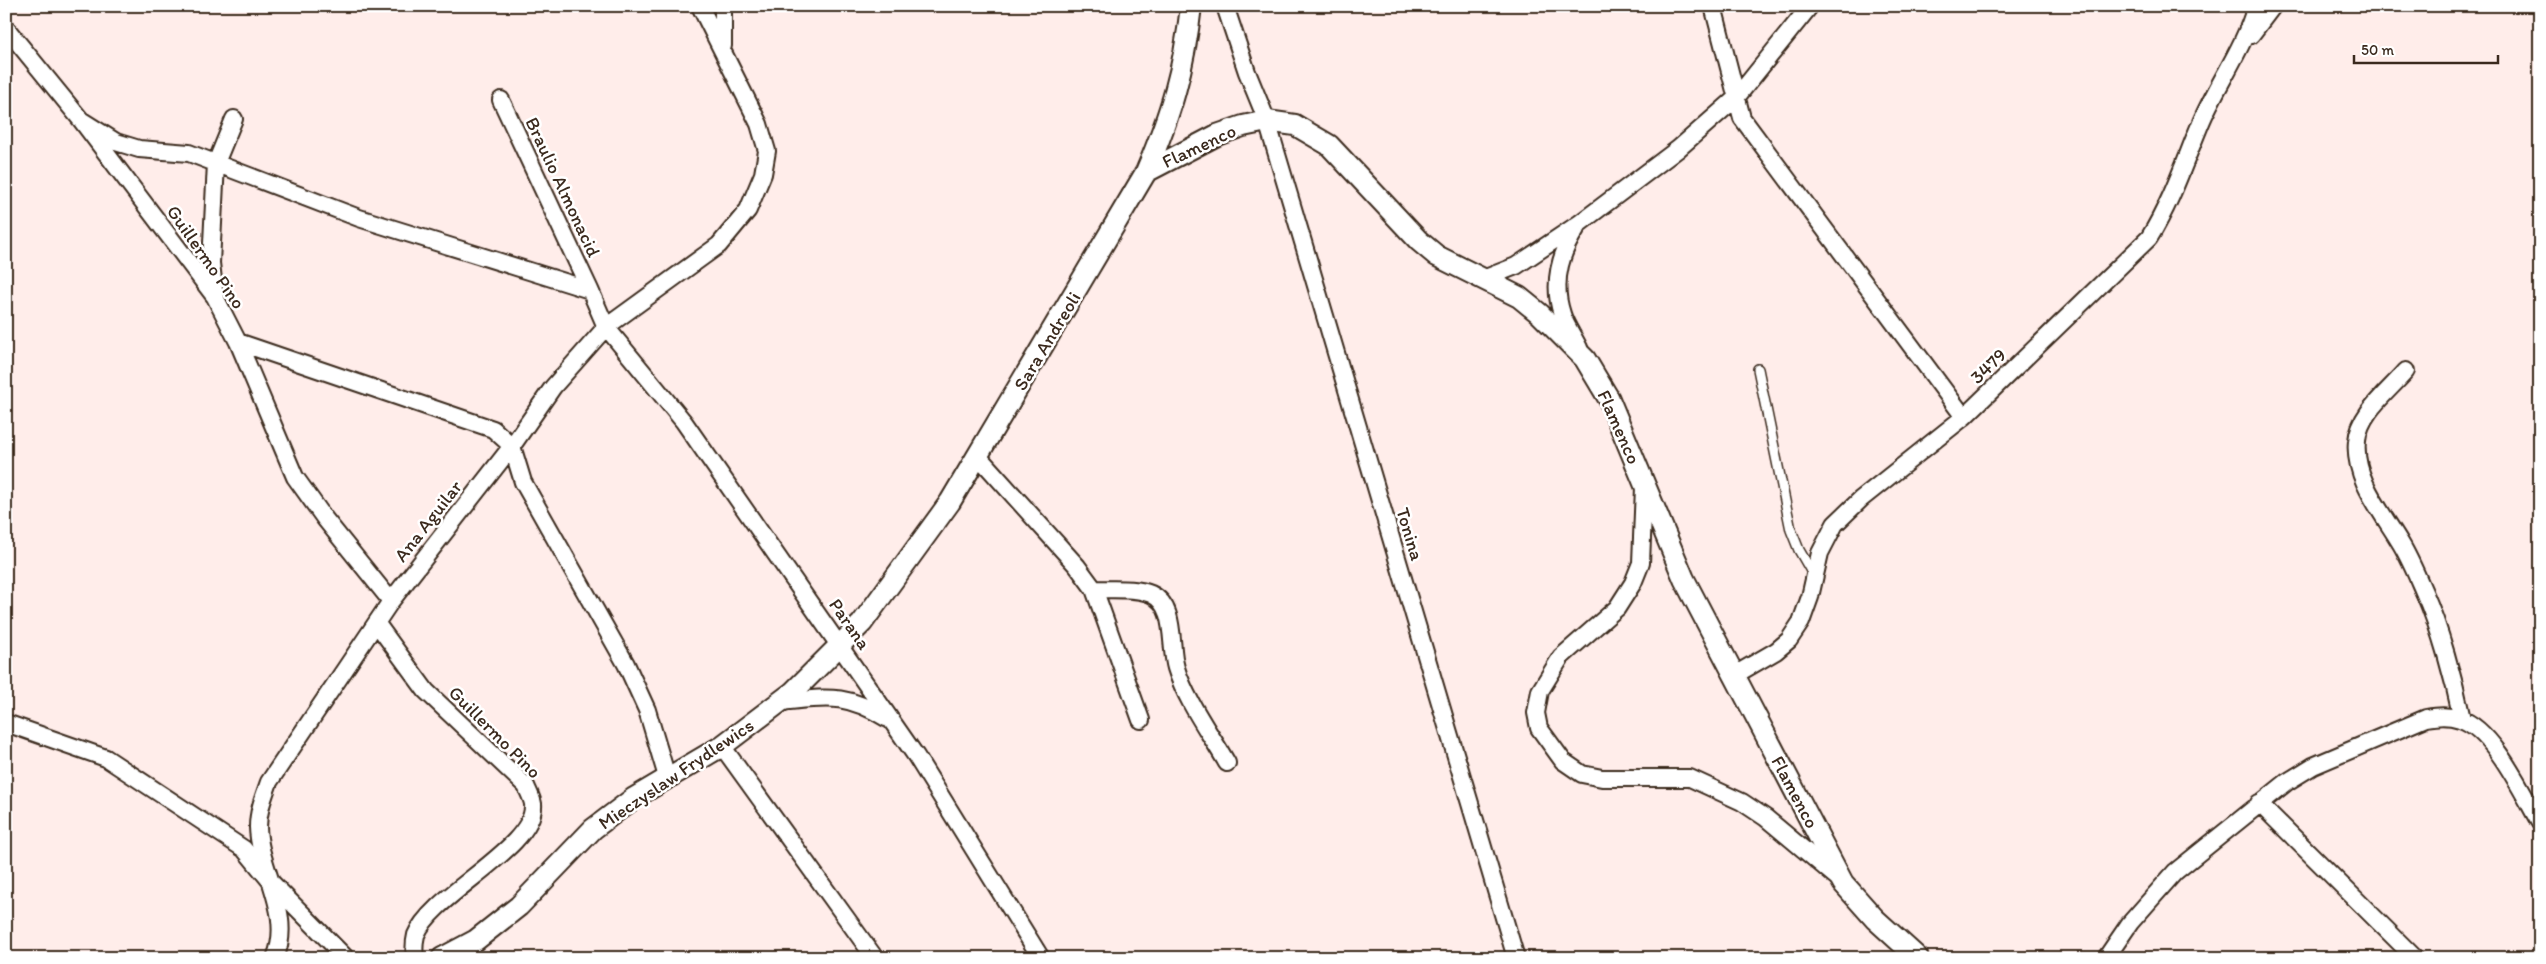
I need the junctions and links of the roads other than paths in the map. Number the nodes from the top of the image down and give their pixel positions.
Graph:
1 (700, 6) edge
2 (723, 6) edge
3 (1192, 6) edge
4 (1225, 6) edge
5 (1713, 6) edge
6 (1810, 6) edge
7 (2256, 6) edge
8 (2273, 6) edge
9 (6, 28) edge
10 (2239, 51) junction
11 (723, 52) junction
12 (1736, 98) junction
13 (500, 100) dead end
14 (234, 119) dead end
15 (81, 120) junction
16 (1267, 121) junction
17 (216, 163) junction
18 (1146, 172) junction
19 (1580, 223) junction
20 (1484, 279) junction
21 (590, 290) junction
22 (215, 297) junction
23 (606, 327) junction
24 (238, 342) junction
25 (1585, 359) junction
26 (1758, 369) dead end
27 (2406, 371) dead end
28 (1964, 417) junction
29 (512, 446) junction
30 (978, 456) junction
31 (1644, 482) junction
32 (1814, 576) junction
33 (1094, 588) junction
34 (391, 601) junction
35 (376, 624) junction
36 (841, 647) junction
37 (1733, 676) junction
38 (778, 702) junction
39 (2462, 719) junction
40 (1141, 720) dead end
41 (892, 721) junction
42 (6, 723) edge
43 (722, 746) junction
44 (1227, 763) dead end
45 (667, 777) junction
46 (2259, 803) junction
47 (2540, 823) edge
48 (272, 882) junction
49 (1843, 883) junction
50 (452, 956) edge
51 (275, 958) edge
52 (346, 958) edge
53 (415, 958) edge
54 (875, 958) edge
55 (1041, 958) edge
56 (1516, 958) edge
57 (1918, 958) edge
58 (2106, 958) edge
59 (2415, 958) edge

1 - 11 street, Ana Aguilar
2 - 11 street
3 - 18 street, Sara Andreoli
4 - 16 street, Tonina
5 - 12 street
6 - 12 street
7 - 10 street, 3479
8 - 10 street, 3479
9 - 15 street, Guillermo Pino
10 - 28 street, 3479
11 - 23 street, Ana Aguilar
12 - 19 street
12 - 28 street
13 - 21 street, Braulio Almonacid
14 - 17 street
15 - 17 street
15 - 22 street, Guillermo Pino
16 - 18 street, Flamenco
16 - 20 street, Flamenco
16 - 56 street, Tonina
17 - 21 street
17 - 22 street
18 - 30 street, Sara Andreoli
19 - 20 street
19 - 25 street
20 - 25 street, Flamenco
21 - 23 street, Braulio Almonacid
22 - 24 street, Guillermo Pino
23 - 29 street, Ana Aguilar
23 - 36 street, Parana
24 - 29 street
24 - 34 street, Guillermo Pino
25 - 31 street, Flamenco
26 - 32 lane
27 - 39 street
28 - 32 street, 3479
29 - 34 street, Ana Aguilar
29 - 45 street
30 - 33 street
30 - 36 street, Sara Andreoli
31 - 37 street, Flamenco
31 - 49 street
32 - 37 street, 3479
33 - 40 street
33 - 44 street
34 - 35 street, Ana Aguilar
35 - 48 street, Ana Aguilar
35 - 53 street, Guillermo Pino
36 - 38 street, Mieczyslaw Frydlewics
36 - 41 street, Parana
37 - 49 street, Flamenco
38 - 41 street
38 - 43 street, Mieczyslaw Frydlewics
39 - 46 street
39 - 47 street
41 - 55 street, Parana
42 - 48 street
43 - 45 street, Mieczyslaw Frydlewics
43 - 54 street
45 - 50 street, Mieczyslaw Frydlewics
46 - 58 street
46 - 59 street
48 - 51 street, Ana Aguilar
48 - 52 street
49 - 57 street, Flamenco

